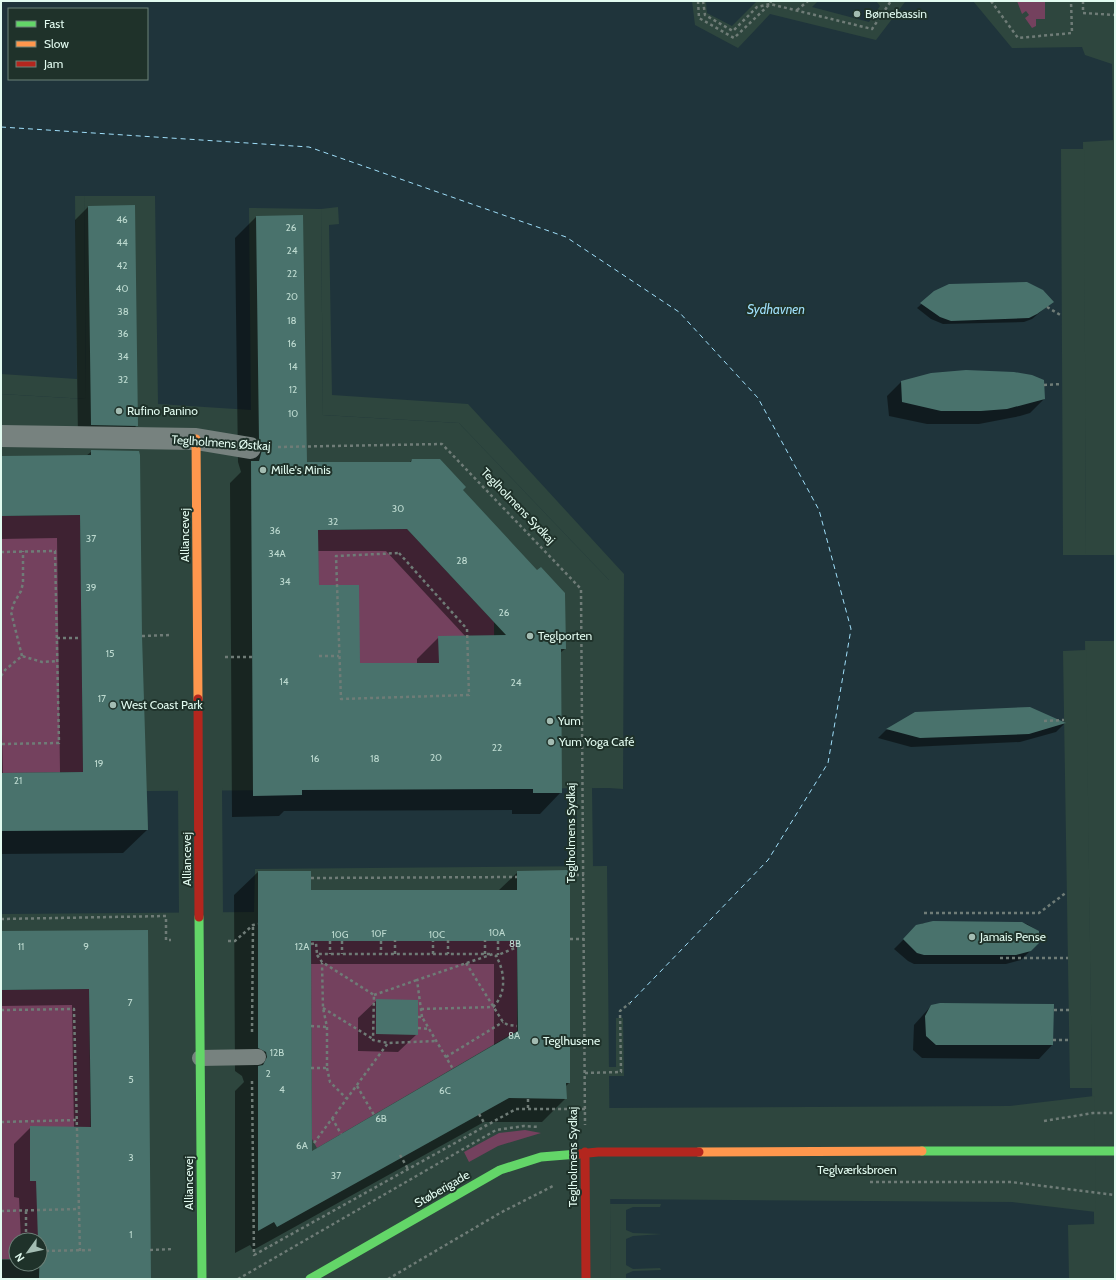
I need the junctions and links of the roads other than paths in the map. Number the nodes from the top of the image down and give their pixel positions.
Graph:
1 (1, 436) edge
2 (196, 439) junction
3 (250, 448) road end
4 (255, 1057) road end
5 (200, 1058) junction
6 (1111, 1151) edge
7 (585, 1152) junction
8 (598, 1152) joint
9 (202, 1279) edge
10 (310, 1279) edge
11 (586, 1279) edge

1 - 2 street, Teglholmens Østkaj
2 - 3 street, Teglholmens Østkaj
2 - 5 street, Alliancevej
4 - 5 lane
5 - 9 street, Alliancevej
6 - 8 street, Teglværksbroen
7 - 8 street, Støberigade
7 - 10 street, Støberigade
7 - 11 street, Teglholmens Sydkaj

